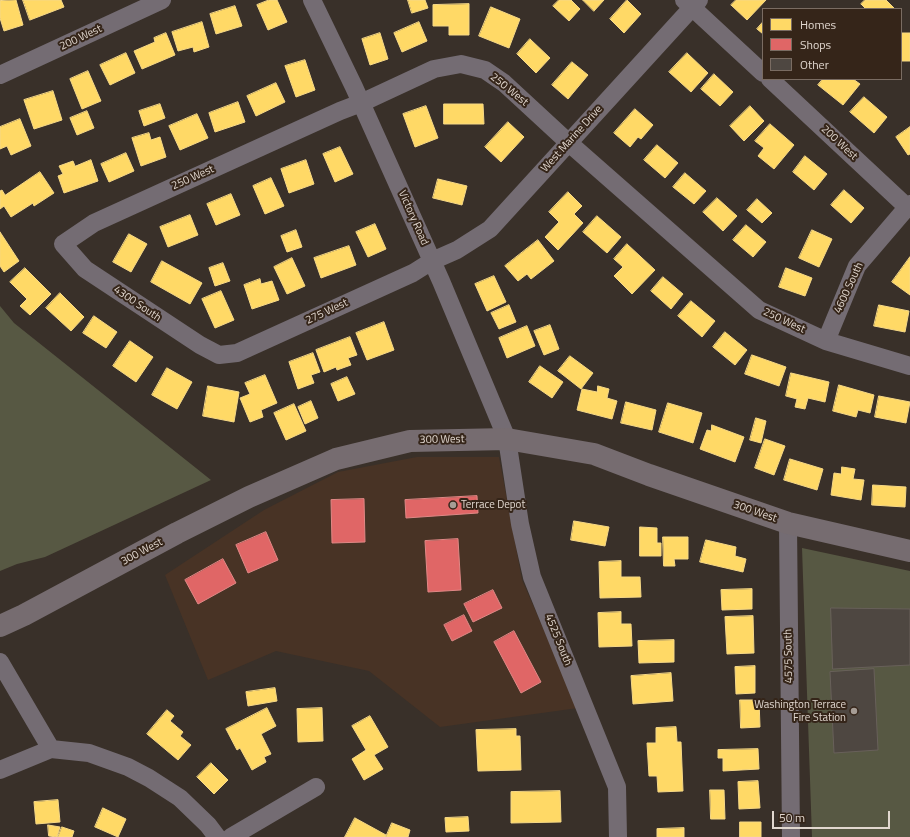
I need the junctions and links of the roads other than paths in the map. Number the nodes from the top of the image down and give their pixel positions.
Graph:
1 (162, 0) edge
2 (312, 0) edge
3 (692, 2) edge
4 (762, 72) edge
5 (0, 75) edge
6 (771, 80) edge
7 (361, 103) junction
8 (569, 143) junction
9 (909, 205) edge
10 (62, 244) joint
11 (432, 261) junction
12 (826, 340) junction
13 (218, 356) joint
14 (910, 366) edge
15 (508, 439) junction
16 (788, 523) junction
17 (910, 551) edge
18 (0, 626) edge
19 (0, 662) edge
20 (51, 749) junction
21 (0, 770) edge
22 (316, 787) dead end
23 (217, 837) edge
24 (231, 837) edge
25 (618, 837) edge
26 (791, 837) edge

1 - 5 street, 200 West
2 - 7 street, Victory Road
3 - 4 street
3 - 8 street, West Marine Drive
6 - 9 street, 200 West
7 - 8 street, 250 West
7 - 10 street, 250 West
7 - 11 street, Victory Road
8 - 11 street, West Marine Drive
8 - 12 street, 250 West
9 - 12 street, 4600 South
10 - 13 street, 4300 South
11 - 13 street, 275 West
11 - 15 street, Victory Road
12 - 14 street, 250 West
15 - 16 main road, 300 West
15 - 18 main road, 300 West
15 - 25 street, 4525 South
16 - 17 main road, 300 West
16 - 26 street, 4575 South
19 - 20 street
20 - 21 street
20 - 23 street
22 - 24 street

